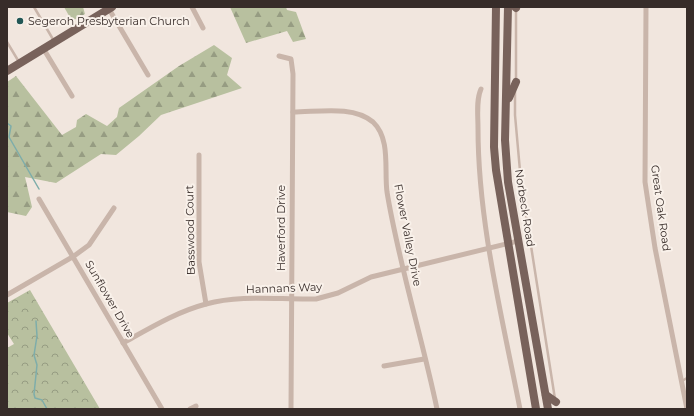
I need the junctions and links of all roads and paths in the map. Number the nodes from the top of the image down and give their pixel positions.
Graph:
1 (34, 7) edge
2 (192, 7) edge
3 (496, 7) edge
4 (514, 7) edge
5 (646, 7) edge
6 (110, 8) edge
7 (203, 28) dead end
8 (7, 42) edge
9 (54, 42) junction
10 (43, 48) junction
11 (279, 56) dead end
12 (19, 63) junction
13 (7, 70) edge
14 (148, 75) dead end
15 (516, 82) junction
16 (481, 89) dead end
17 (72, 96) dead end
18 (293, 112) junction
19 (506, 116) junction
20 (199, 155) dead end
21 (39, 200) dead end
22 (114, 208) dead end
23 (518, 241) junction
24 (508, 244) junction
25 (490, 248) junction
26 (74, 256) junction
27 (403, 268) junction
28 (7, 295) edge
29 (291, 300) junction
30 (206, 304) junction
31 (123, 343) junction
32 (424, 359) junction
33 (384, 366) dead end
34 (687, 378) edge
35 (682, 382) junction
36 (546, 395) junction
37 (196, 406) dead end
38 (557, 406) edge
39 (162, 409) edge
40 (190, 409) edge
41 (291, 409) edge
42 (437, 409) edge
43 (520, 409) edge
44 (536, 409) edge
45 (548, 409) edge
46 (687, 409) edge

1 - 9 lane
2 - 7 street
3 - 24 main road, Norbeck Road
4 - 15 lane
4 - 19 main road, Norbeck Road
5 - 35 street, Great Oak Road
6 - 9 main road
6 - 14 street
8 - 12 lane
9 - 10 main road
10 - 12 main road
10 - 17 street
11 - 18 street, Haverford Drive
12 - 13 main road
15 - 19 main road
15 - 38 lane
16 - 25 street
18 - 27 street, Flower Valley Drive
18 - 29 street, Haverford Drive
19 - 23 main road, Norbeck Road
20 - 30 street, Basswood Court
21 - 26 street, Sunflower Drive
22 - 26 street
23 - 24 street, Hannans Way
23 - 36 main road, Norbeck Road
24 - 25 street, Hannans Way
24 - 44 main road, Norbeck Road
25 - 27 street, Hannans Way
25 - 43 street
26 - 28 street
26 - 31 street, Sunflower Drive
27 - 29 street, Hannans Way
27 - 32 street, Flower Valley Drive
29 - 30 street, Hannans Way
29 - 41 street, Haverford Drive
30 - 31 street, Hannans Way
31 - 39 street, Sunflower Drive
32 - 33 street
32 - 42 street, Flower Valley Drive
34 - 35 lane
35 - 46 street, Great Oak Road
36 - 38 main road
36 - 45 main road, Norbeck Road
37 - 40 street

